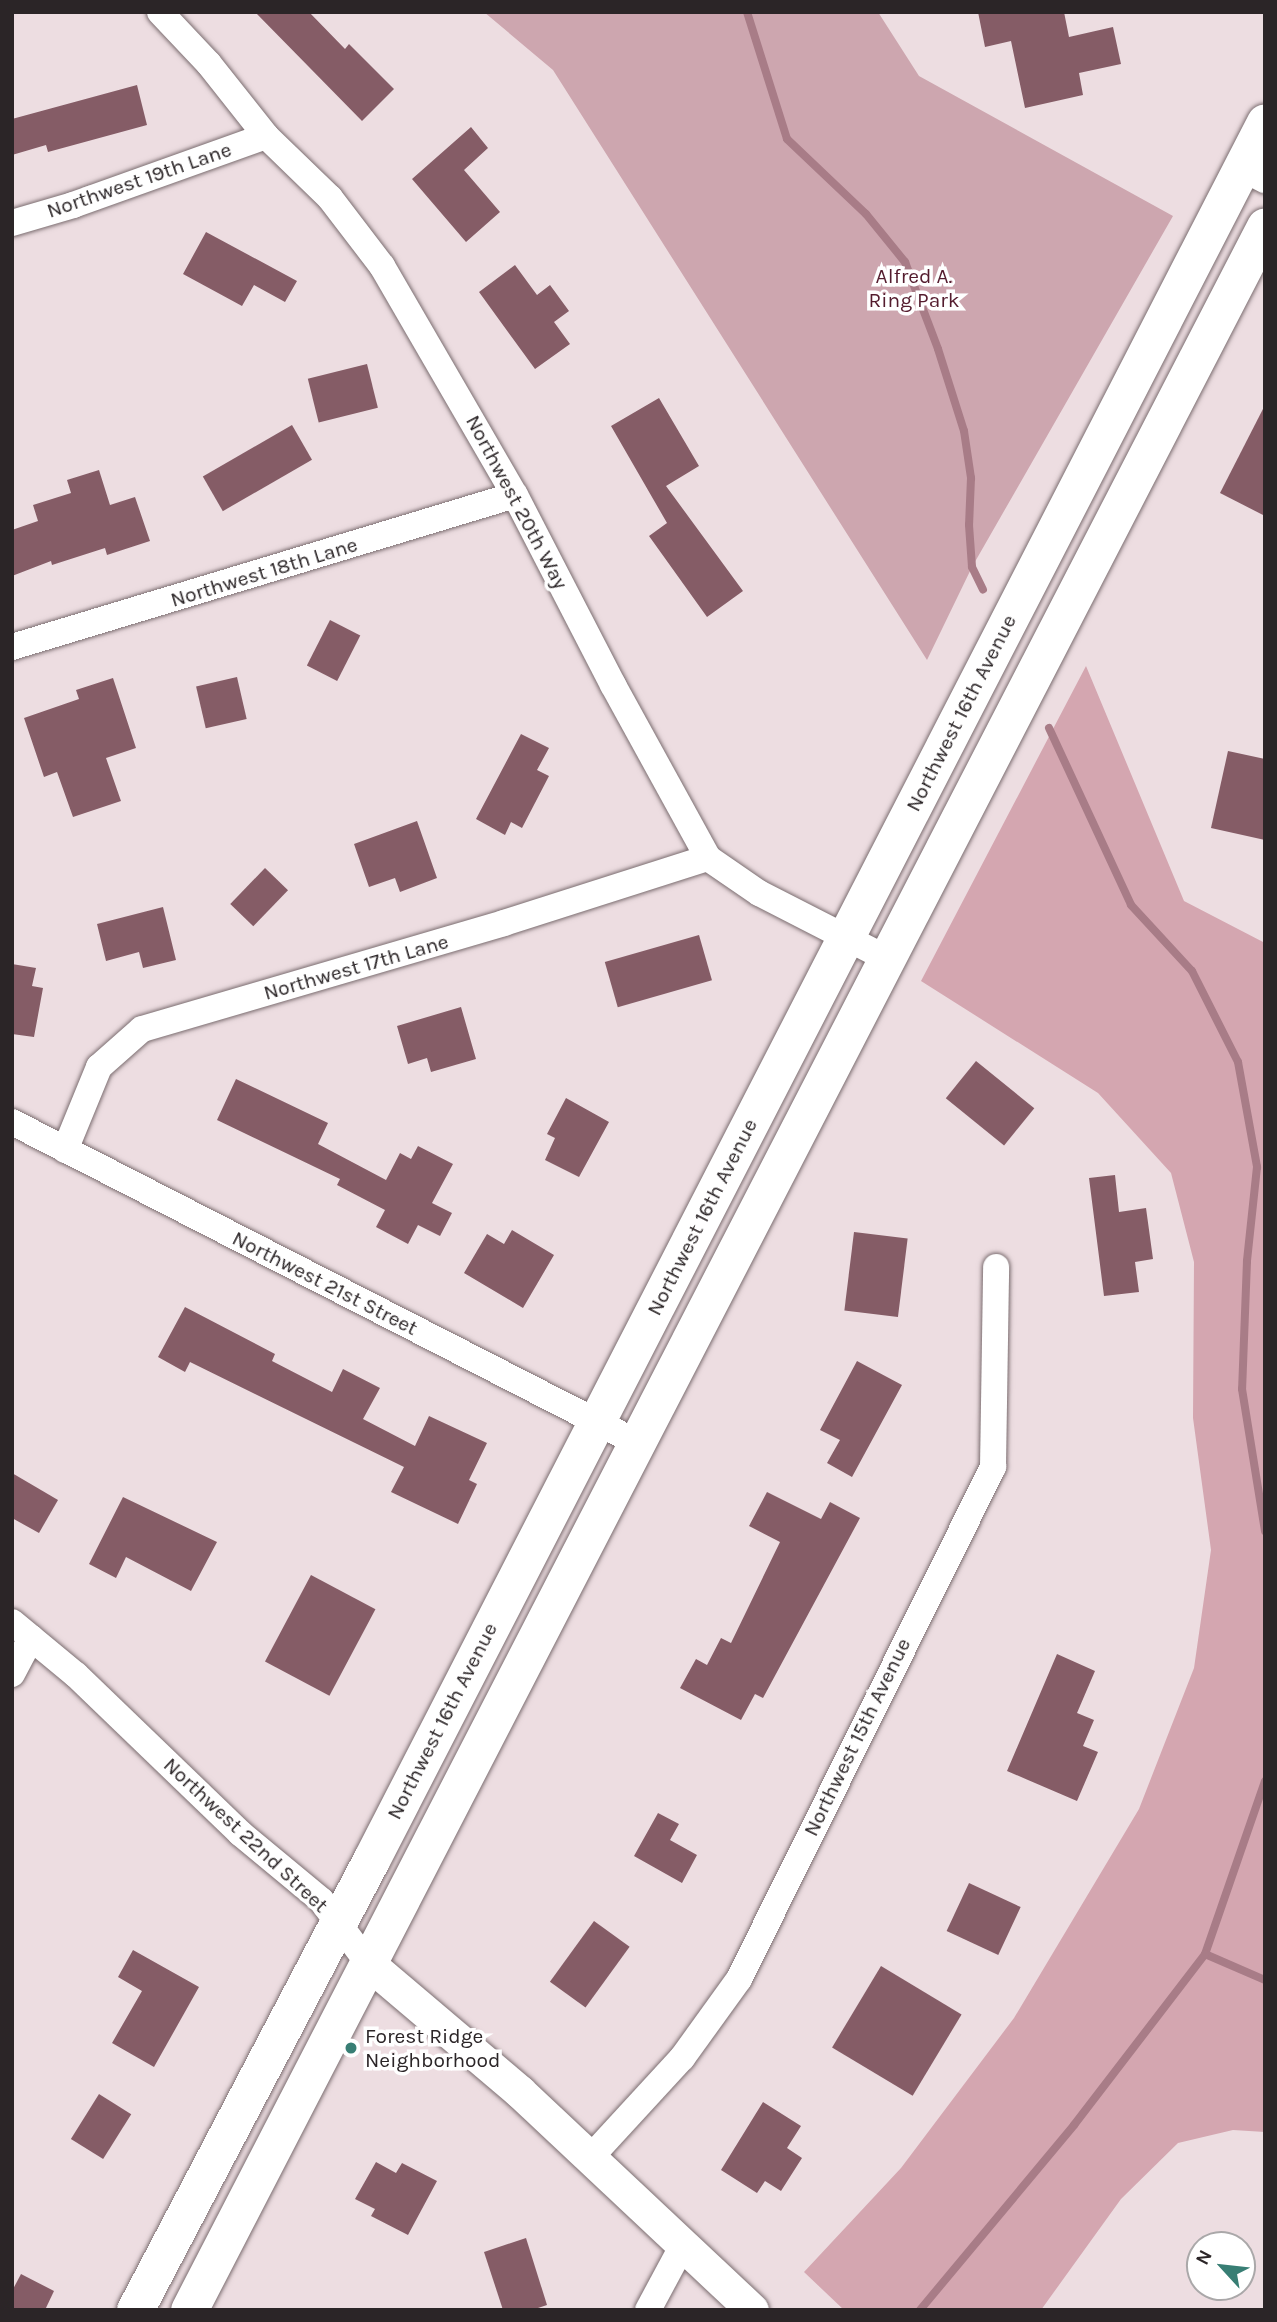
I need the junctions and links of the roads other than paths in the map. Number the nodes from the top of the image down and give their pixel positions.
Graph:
1 (160, 12) edge
2 (1265, 122) edge
3 (266, 136) junction
4 (1253, 174) edge
5 (12, 223) edge
6 (1265, 226) edge
7 (515, 495) junction
8 (1040, 556) junction
9 (1084, 579) junction
10 (12, 647) edge
11 (708, 858) junction
12 (846, 938) junction
13 (888, 959) junction
14 (12, 1122) edge
15 (65, 1150) junction
16 (996, 1267) dead end
17 (596, 1422) junction
18 (638, 1443) junction
19 (22, 1630) edge
20 (12, 1674) edge
21 (338, 1923) junction
22 (368, 1963) junction
23 (590, 2158) junction
24 (684, 2243) junction
25 (135, 2310) edge
26 (189, 2310) edge
27 (648, 2310) edge
28 (751, 2310) edge

1 - 3 street, Northwest 20th Way
2 - 4 main road, Northwest 16th Avenue
3 - 5 street, Northwest 19th Lane
3 - 7 street, Northwest 20th Way
4 - 8 main road, Northwest 16th Avenue
6 - 9 main road
7 - 10 street, Northwest 18th Lane
7 - 11 street, Northwest 20th Way
8 - 9 main road
8 - 12 main road, Northwest 16th Avenue
9 - 13 main road
11 - 12 street, Northwest 20th Way
11 - 15 street, Northwest 17th Lane
12 - 13 street, Northwest 20th Way
12 - 17 main road, Northwest 16th Avenue
13 - 18 main road
14 - 15 street, Northwest 21st Street
15 - 17 street, Northwest 21st Street
16 - 23 street, Northwest 15th Avenue
17 - 18 street, Northwest 21st Street
17 - 21 main road, Northwest 16th Avenue
18 - 22 main road
19 - 20 street
19 - 21 street, Northwest 22nd Street
21 - 22 street, Northwest 22nd Street
21 - 25 main road, Northwest 16th Avenue
22 - 23 street, Northwest 22nd Street
22 - 26 main road
23 - 24 street, Northwest 22nd Street
24 - 27 street
24 - 28 street, Northwest 22nd Street

